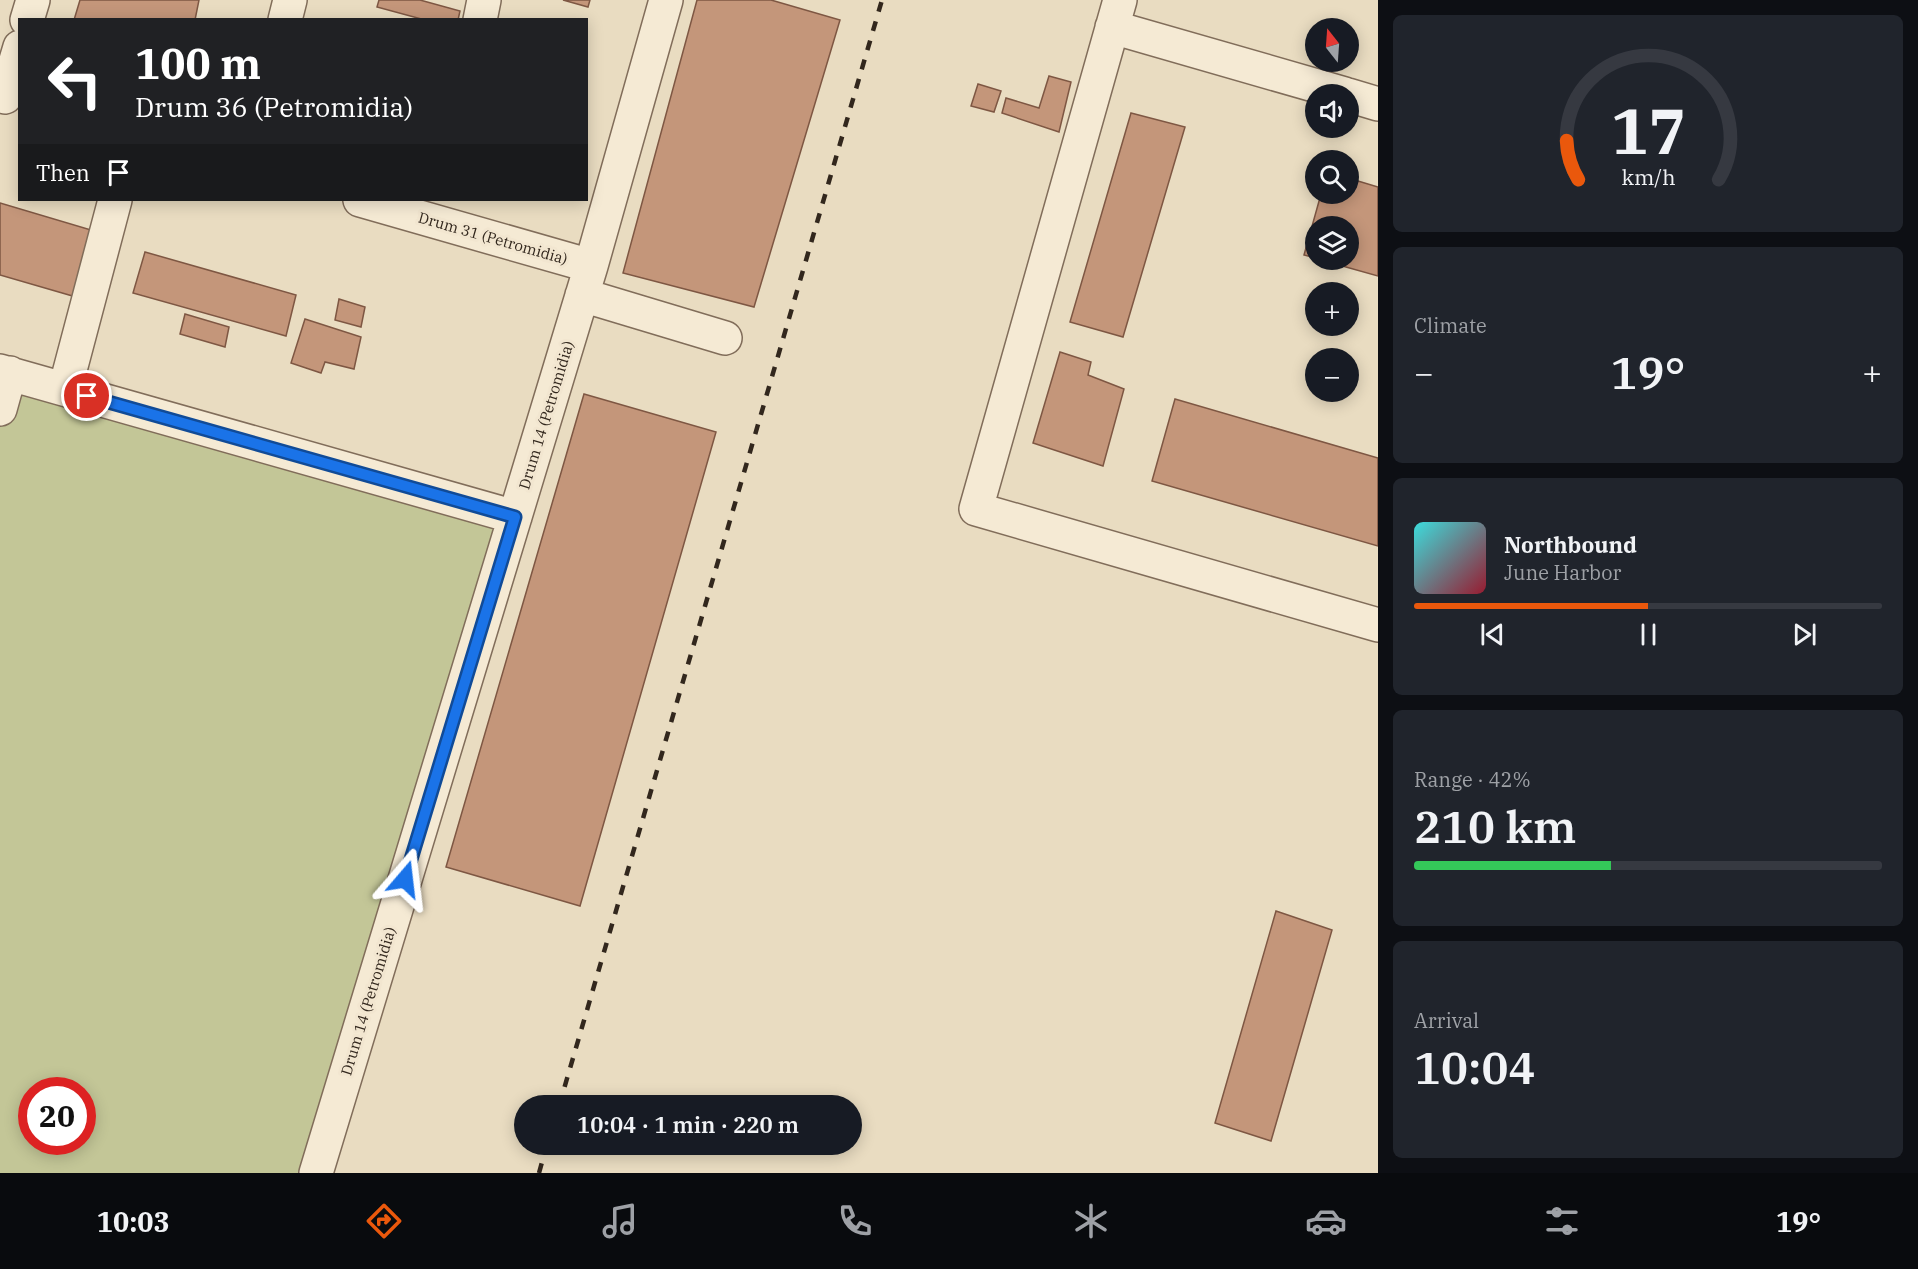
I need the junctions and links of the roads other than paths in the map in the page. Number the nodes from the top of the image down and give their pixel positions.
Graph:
1 (33, 0) edge
2 (484, 0) edge
3 (666, 0) edge
4 (1116, 14) edge
5 (28, 18) edge
6 (480, 18) edge
7 (18, 56) edge
8 (1316, 84) edge
9 (8, 98) edge
10 (1359, 98) edge
11 (1378, 104) edge
12 (114, 201) edge
13 (363, 201) edge
14 (587, 281) junction
15 (725, 339) dead end
16 (5, 372) edge
17 (65, 389) junction
18 (0, 409) edge
19 (515, 517) junction
20 (1378, 625) edge
21 (316, 1173) edge

1 - 5 lane
2 - 6 lane
3 - 14 lane, Drum 14 (Petromidia)
4 - 8 lane
4 - 20 lane
7 - 9 lane
10 - 11 lane
12 - 17 lane
13 - 14 lane, Drum 31 (Petromidia)
14 - 15 lane, Drum 31 (Petromidia)
14 - 19 lane, Drum 14 (Petromidia)
16 - 17 lane
16 - 18 lane
17 - 19 lane
19 - 21 lane, Drum 14 (Petromidia)

